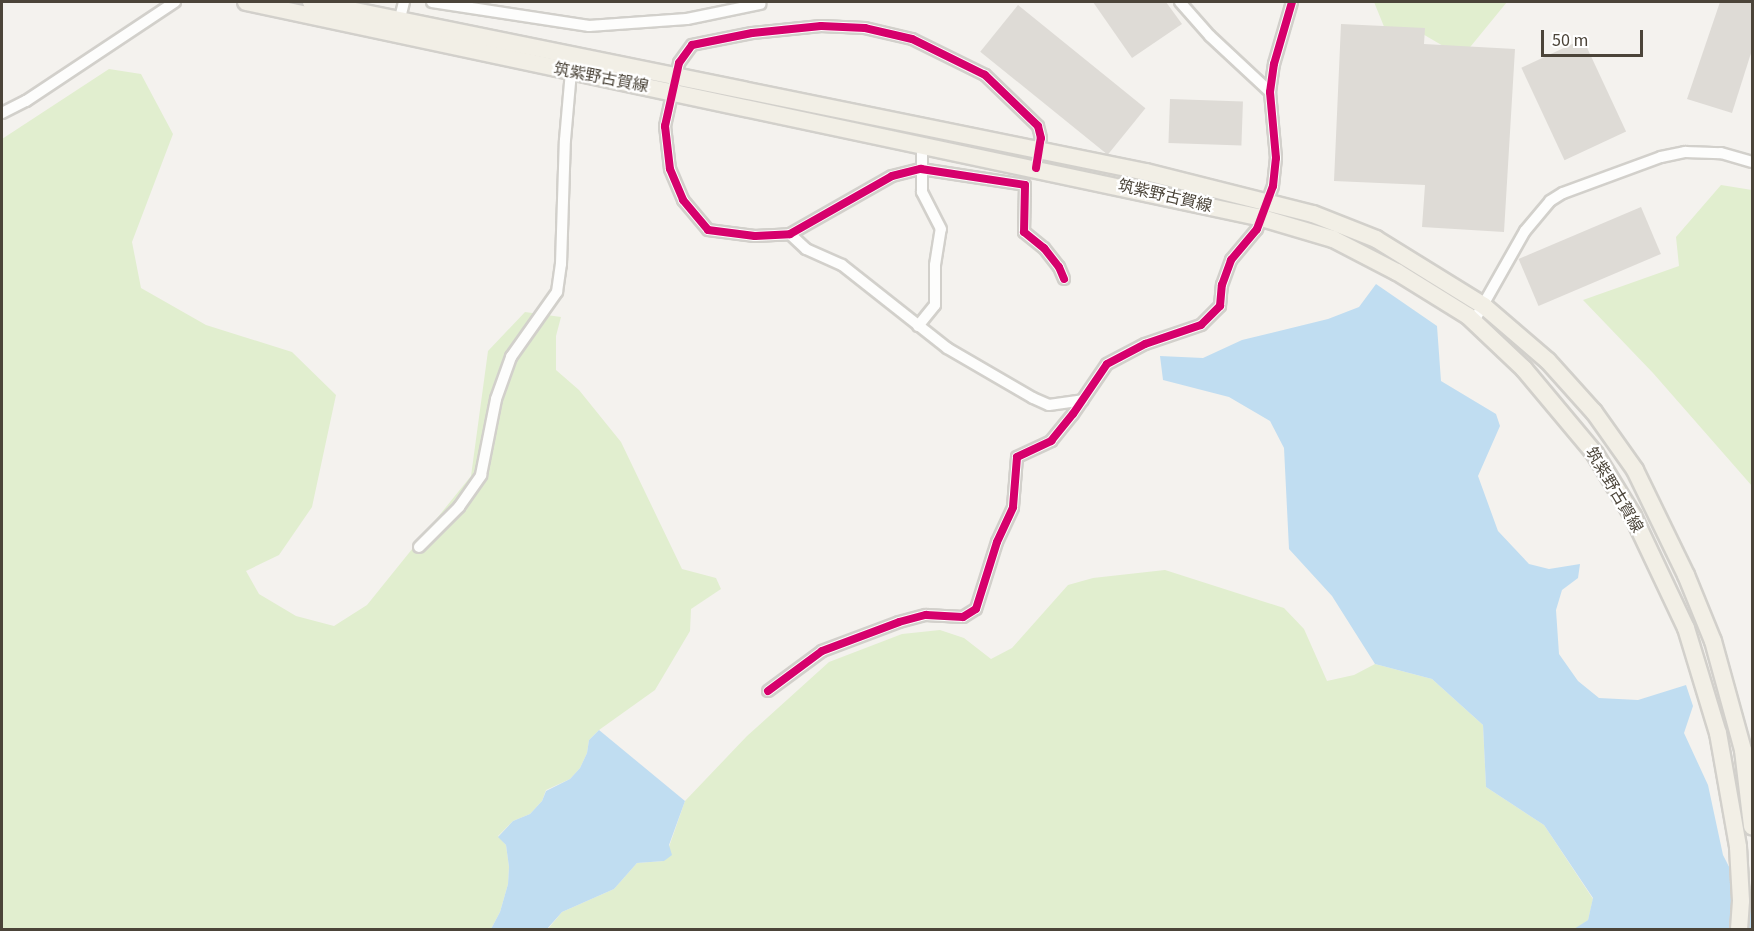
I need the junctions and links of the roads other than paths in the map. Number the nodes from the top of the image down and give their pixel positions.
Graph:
1 (175, 2) edge
2 (246, 2) edge
3 (311, 2) edge
4 (404, 2) edge
5 (432, 2) edge
6 (1180, 2) edge
7 (1292, 2) edge
8 (760, 4) dead end
9 (398, 28) junction
10 (571, 72) junction
11 (675, 85) junction
12 (1270, 92) junction
13 (2, 113) edge
14 (922, 144) junction
15 (1039, 150) junction
16 (1752, 162) edge
17 (1036, 168) junction
18 (921, 169) junction
19 (1268, 201) junction
20 (1262, 218) junction
21 (790, 234) junction
22 (1064, 279) dead end
23 (1484, 306) junction
24 (1474, 321) junction
25 (918, 326) junction
26 (1083, 400) junction
27 (419, 547) dead end
28 (768, 691) dead end
29 (1752, 826) edge
30 (1745, 847) edge
31 (1752, 857) edge
32 (1739, 930) edge

1 - 13 street
2 - 9 main road, 筑紫野古賀線
3 - 9 main road, 筑紫野古賀線
4 - 9 street
5 - 8 street
6 - 12 street
7 - 12 street
9 - 10 main road, 筑紫野古賀線
9 - 11 main road, 筑紫野古賀線
10 - 11 main road, 筑紫野古賀線
10 - 27 street
11 - 14 main road, 筑紫野古賀線
11 - 15 main road, 筑紫野古賀線
11 - 15 street
11 - 21 street
12 - 19 street
14 - 17 main road, 筑紫野古賀線
14 - 18 street
15 - 17 street
15 - 19 main road, 筑紫野古賀線
16 - 23 street
17 - 20 main road, 筑紫野古賀線
18 - 21 street
18 - 22 street
18 - 25 street
19 - 20 street
19 - 23 main road, 筑紫野古賀線
20 - 24 main road, 筑紫野古賀線
20 - 26 street
21 - 25 street
23 - 24 street
23 - 29 main road, 筑紫野古賀線
24 - 30 main road, 筑紫野古賀線
25 - 26 street
26 - 28 street
30 - 31 main road
30 - 32 main road, 筑紫野古賀線

